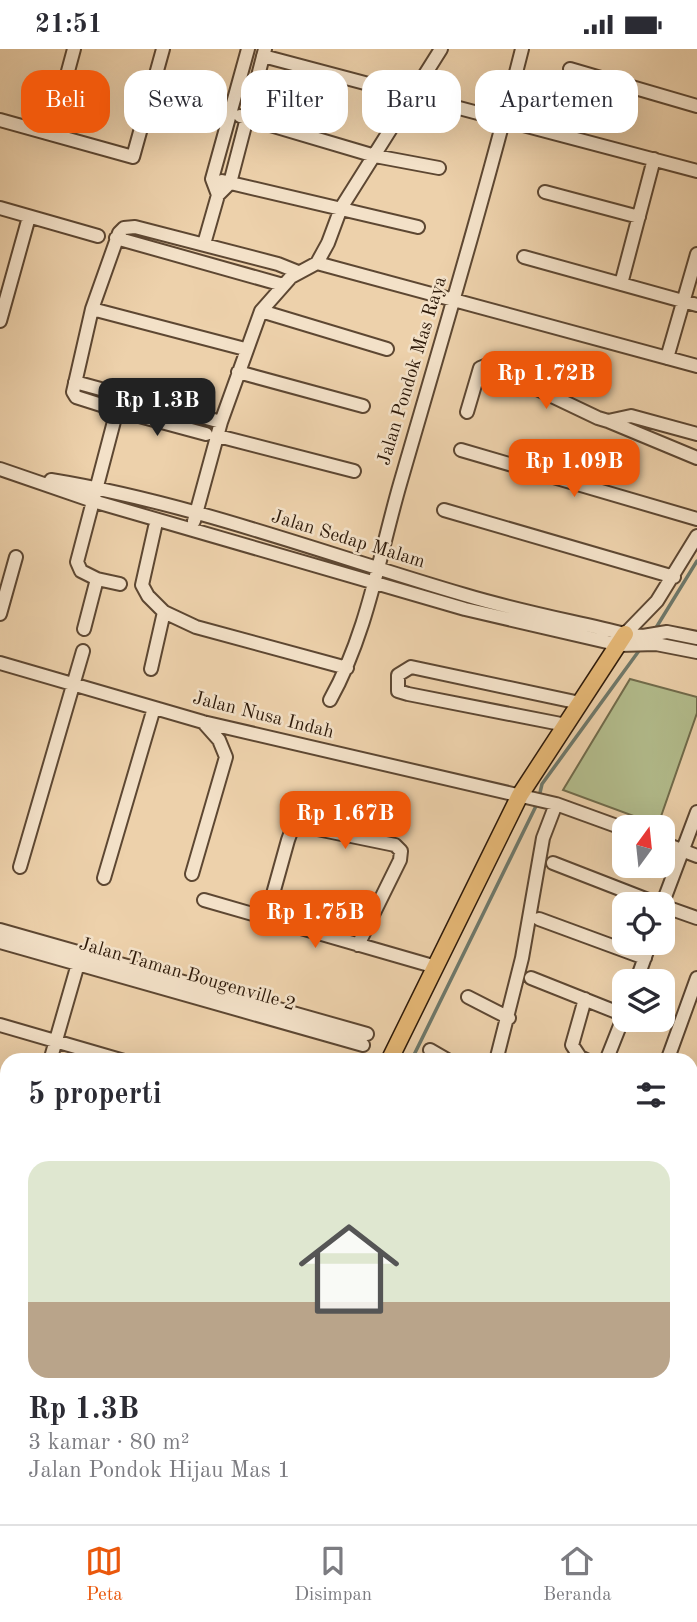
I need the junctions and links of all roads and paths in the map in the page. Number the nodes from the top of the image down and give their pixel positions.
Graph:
1 (74, 49) edge
2 (163, 49) edge
3 (248, 49) edge
4 (441, 49) edge
5 (522, 49) edge
6 (264, 53) edge
7 (569, 69) dead end
8 (260, 70) edge
9 (429, 70) edge
10 (517, 70) edge
11 (362, 83) edge
12 (697, 106) edge
13 (230, 113) junction
14 (241, 116) edge
15 (0, 120) edge
16 (243, 133) edge
17 (298, 133) edge
18 (390, 133) edge
19 (501, 133) edge
20 (551, 133) edge
21 (51, 134) junction
22 (375, 156) junction
23 (654, 159) junction
24 (439, 168) dead end
25 (697, 171) edge
26 (212, 179) junction
27 (230, 183) junction
28 (545, 192) dead end
29 (218, 195) junction
30 (0, 208) edge
31 (341, 208) junction
32 (29, 217) junction
33 (639, 217) junction
34 (418, 227) dead end
35 (98, 236) dead end
36 (116, 238) junction
37 (204, 244) junction
38 (697, 254) edge
39 (524, 257) dead end
40 (317, 263) junction
41 (298, 272) junction
42 (621, 283) junction
43 (283, 285) junction
44 (683, 300) junction
45 (455, 302) junction
46 (697, 305) edge
47 (92, 309) junction
48 (261, 311) junction
49 (0, 321) edge
50 (245, 349) junction
51 (387, 349) dead end
52 (667, 358) junction
53 (697, 366) edge
54 (237, 372) junction
55 (75, 382) junction
56 (363, 406) dead end
57 (117, 410) junction
58 (467, 412) dead end
59 (608, 421) junction
60 (220, 422) junction
61 (697, 434) edge
62 (212, 435) junction
63 (461, 450) dead end
64 (697, 458) edge
65 (0, 469) edge
66 (354, 471) dead end
67 (20, 474) junction
68 (97, 487) junction
69 (93, 501) junction
70 (444, 510) dead end
71 (196, 515) junction
72 (697, 519) edge
73 (155, 527) dead end
74 (192, 528) junction
75 (697, 536) edge
76 (16, 557) dead end
77 (375, 574) junction
78 (674, 577) junction
79 (97, 579) junction
80 (120, 584) dead end
81 (164, 612) junction
82 (0, 614) edge
83 (84, 629) dead end
84 (697, 638) edge
85 (631, 641) junction
86 (83, 651) dead end
87 (697, 652) edge
88 (0, 663) edge
89 (151, 669) dead end
90 (347, 669) junction
91 (73, 684) junction
92 (330, 700) dead end
93 (580, 703) junction
94 (154, 708) junction
95 (203, 722) junction
96 (566, 725) junction
97 (525, 796) junction
98 (551, 802) junction
99 (697, 812) edge
100 (612, 824) edge
101 (676, 848) edge
102 (683, 850) junction
103 (697, 856) edge
104 (553, 863) dead end
105 (20, 867) dead end
106 (192, 874) dead end
107 (104, 877) dead end
108 (628, 892) edge
109 (667, 892) edge
110 (204, 900) dead end
111 (675, 910) edge
112 (697, 918) edge
113 (266, 919) junction
114 (539, 919) dead end
115 (0, 930) edge
116 (0, 942) edge
117 (358, 945) junction
118 (646, 955) edge
119 (645, 958) junction
120 (79, 959) junction
121 (436, 967) junction
122 (641, 969) edge
123 (531, 978) dead end
124 (697, 978) edge
125 (468, 997) dead end
126 (585, 999) junction
127 (612, 1009) edge
128 (509, 1018) junction
129 (0, 1025) edge
130 (617, 1032) edge
131 (365, 1039) dead end
132 (56, 1041) junction
133 (430, 1050) dead end
134 (52, 1053) edge
135 (97, 1053) edge
136 (393, 1053) edge
137 (435, 1053) edge
138 (498, 1053) edge
139 (577, 1053) edge
140 (610, 1053) edge
141 (670, 1053) edge

1 - 21 street
2 - 21 street
3 - 13 street
4 - 9 street
5 - 10 street, Jalan Pondok Mas Raya
6 - 8 street
6 - 11 street
7 - 12 street
13 - 14 street
13 - 26 street
15 - 21 street
16 - 27 street
17 - 22 street
18 - 22 street
19 - 45 street, Jalan Pondok Mas Raya
20 - 23 street
22 - 24 street
22 - 31 street
23 - 25 street
23 - 33 street
26 - 27 street
26 - 29 street
27 - 29 street
27 - 31 street
28 - 33 street
29 - 37 street
30 - 32 street
31 - 34 street
31 - 40 street
32 - 35 street
32 - 49 street
33 - 42 street
36 - 37 street
36 - 43 street
36 - 47 street
37 - 41 street
38 - 44 street
39 - 42 street
40 - 41 street
40 - 45 street
41 - 43 street
42 - 44 street
43 - 48 street
44 - 46 street
44 - 52 street
45 - 52 street
45 - 77 street, Jalan Pondok Mas Raya
47 - 50 street
47 - 55 street
48 - 50 street
48 - 51 street
50 - 54 street
52 - 53 street
54 - 56 street
54 - 60 street
55 - 57 street
55 - 60 street
57 - 62 street
57 - 68 street
58 - 59 street
59 - 61 street
59 - 64 street
60 - 62 street
62 - 66 street
62 - 71 street
63 - 72 street
65 - 67 street, Jalan Sedap Malam
67 - 68 street, Jalan Sedap Malam
67 - 69 street, Jalan Sedap Malam
68 - 69 street
68 - 71 street, Jalan Sedap Malam
69 - 74 street, Jalan Sedap Malam
69 - 79 street
70 - 78 street
71 - 74 street
71 - 77 street, Jalan Sedap Malam
73 - 81 street
74 - 77 street, Jalan Sedap Malam
75 - 78 street
76 - 82 street
77 - 85 street, Jalan Sedap Malam
77 - 90 street, Jalan Pondok Mas Raya
78 - 85 street
79 - 80 street
79 - 83 street
81 - 89 street
81 - 90 street
84 - 85 street, Jalan Sedap Malam
85 - 87 street, Jalan Sedap Malam
85 - 93 main road
86 - 91 street
88 - 91 street, Jalan Nusa Indah
90 - 92 street, Jalan Pondok Mas Raya
91 - 94 street, Jalan Nusa Indah
91 - 105 street
93 - 96 main road
93 - 96 street
94 - 95 street, Jalan Nusa Indah
94 - 107 street
95 - 97 street, Jalan Nusa Indah
95 - 106 street
96 - 97 main road
97 - 98 street, Jalan Nusa Indah
97 - 121 main road
98 - 100 street, Jalan Nusa Indah
98 - 128 street
99 - 102 street
101 - 102 street
102 - 103 street
102 - 109 street
104 - 108 street
110 - 113 street
111 - 112 street
113 - 117 street
113 - 117 street
114 - 119 street
115 - 120 street, Jalan Taman Bougenville 2
116 - 120 street, Jalan Taman Bougenville 2
117 - 121 street
118 - 119 street
119 - 122 street
120 - 131 street, Jalan Taman Bougenville 2
120 - 132 street
121 - 136 main road
123 - 126 street
124 - 141 street
125 - 128 street
126 - 127 street
126 - 139 street
128 - 138 street
129 - 132 street
130 - 140 street
132 - 134 street
132 - 135 street
133 - 137 street

